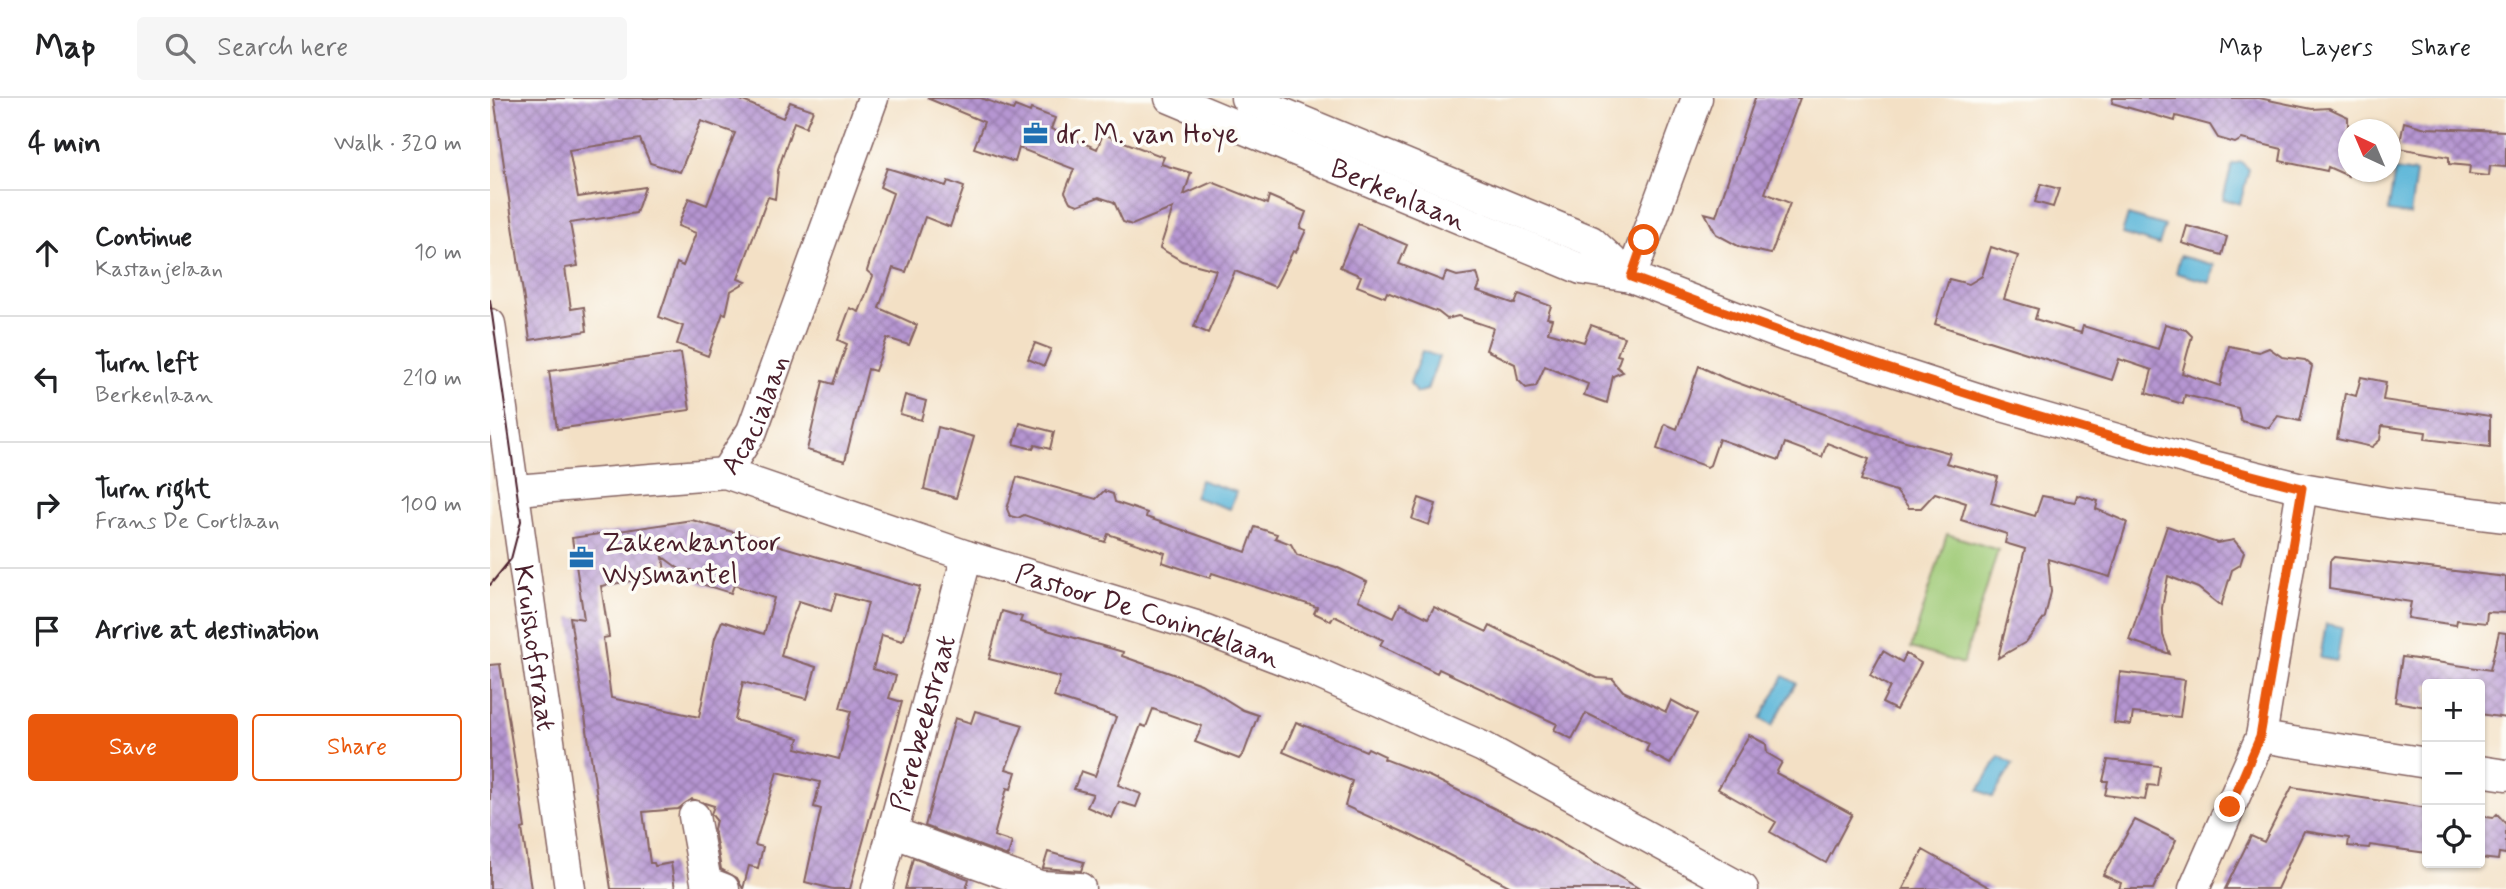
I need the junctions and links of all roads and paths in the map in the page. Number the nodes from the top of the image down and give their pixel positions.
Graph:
1 (854, 98) edge
2 (873, 98) edge
3 (1170, 98) edge
4 (1247, 98) edge
5 (1697, 98) edge
6 (1233, 110) edge
7 (1631, 277) junction
8 (490, 324) edge
9 (725, 473) junction
10 (2302, 488) junction
11 (516, 490) junction
12 (2506, 517) edge
13 (967, 556) junction
14 (2260, 737) junction
15 (2422, 762) edge
16 (2485, 772) edge
17 (2506, 775) edge
18 (694, 816) dead end
19 (892, 832) junction
20 (1080, 888) edge
21 (570, 889) edge
22 (724, 889) edge
23 (877, 889) edge
24 (1742, 889) edge
25 (2194, 889) edge

1 - 9 street, Acacialaan
2 - 9 street, Acacialaan
3 - 6 street, Berkenlaan
4 - 7 street, Berkenlaan
5 - 7 street
6 - 7 street, Berkenlaan
7 - 10 street, Berkenlaan
8 - 11 street, Kruishofstraat
9 - 11 street, Pastoor De Conincklaan
9 - 13 street, Pastoor De Conincklaan
10 - 12 street, Berkenlaan
10 - 14 street
11 - 21 street, Kruishofstraat
13 - 19 street, Pierebeekstraat
13 - 24 street, Pastoor De Conincklaan
14 - 15 street
14 - 25 street
16 - 17 street
18 - 22 street
19 - 20 street
19 - 23 street, Pierebeekstraat

